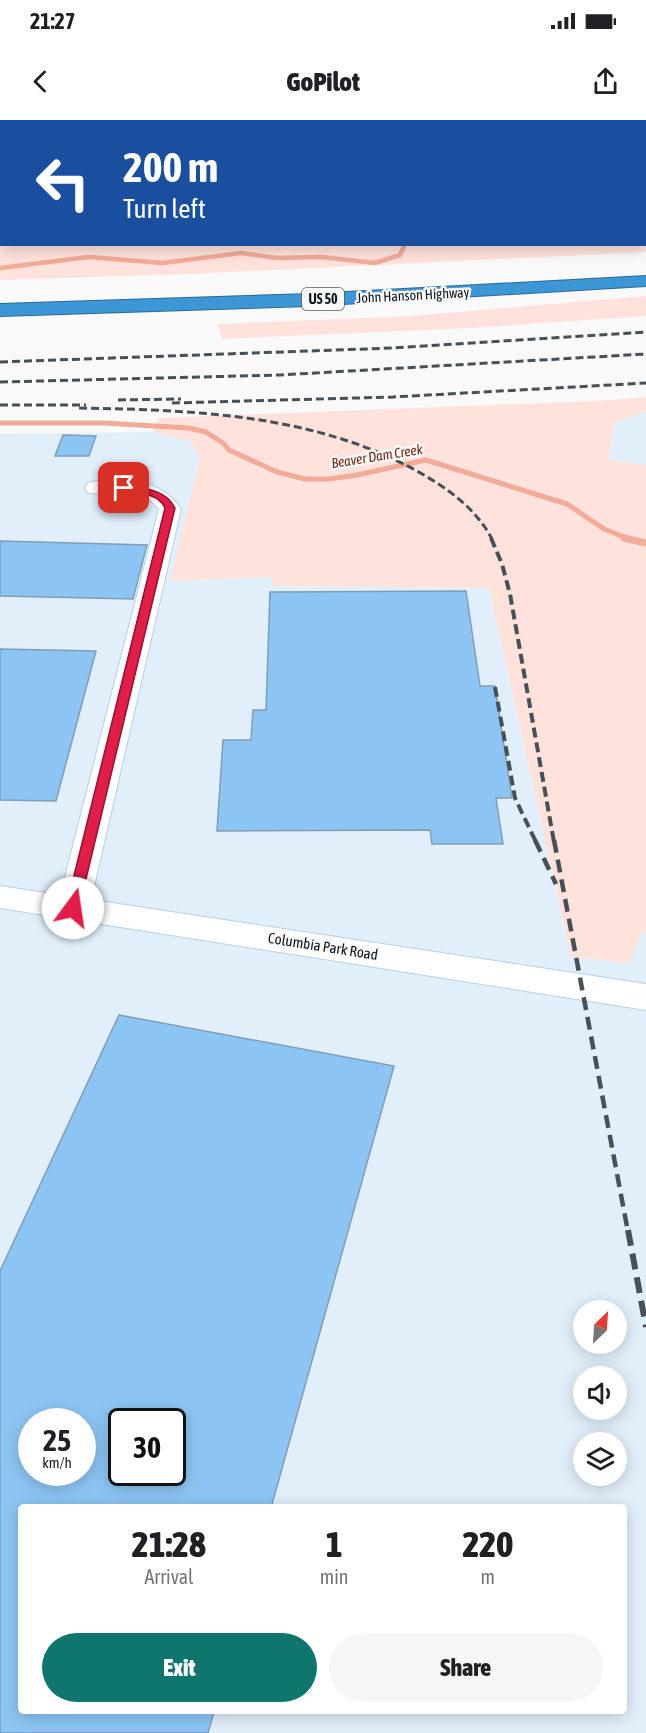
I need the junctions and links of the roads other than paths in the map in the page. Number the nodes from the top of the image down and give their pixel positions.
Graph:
1 (646, 281) edge
2 (0, 310) edge
3 (96, 488) dead end
4 (0, 897) edge
5 (73, 908) junction
6 (646, 997) edge

1 - 2 highway, John Hanson Highway / US 50
3 - 5 street
4 - 5 street, Columbia Park Road
5 - 6 street, Columbia Park Road

